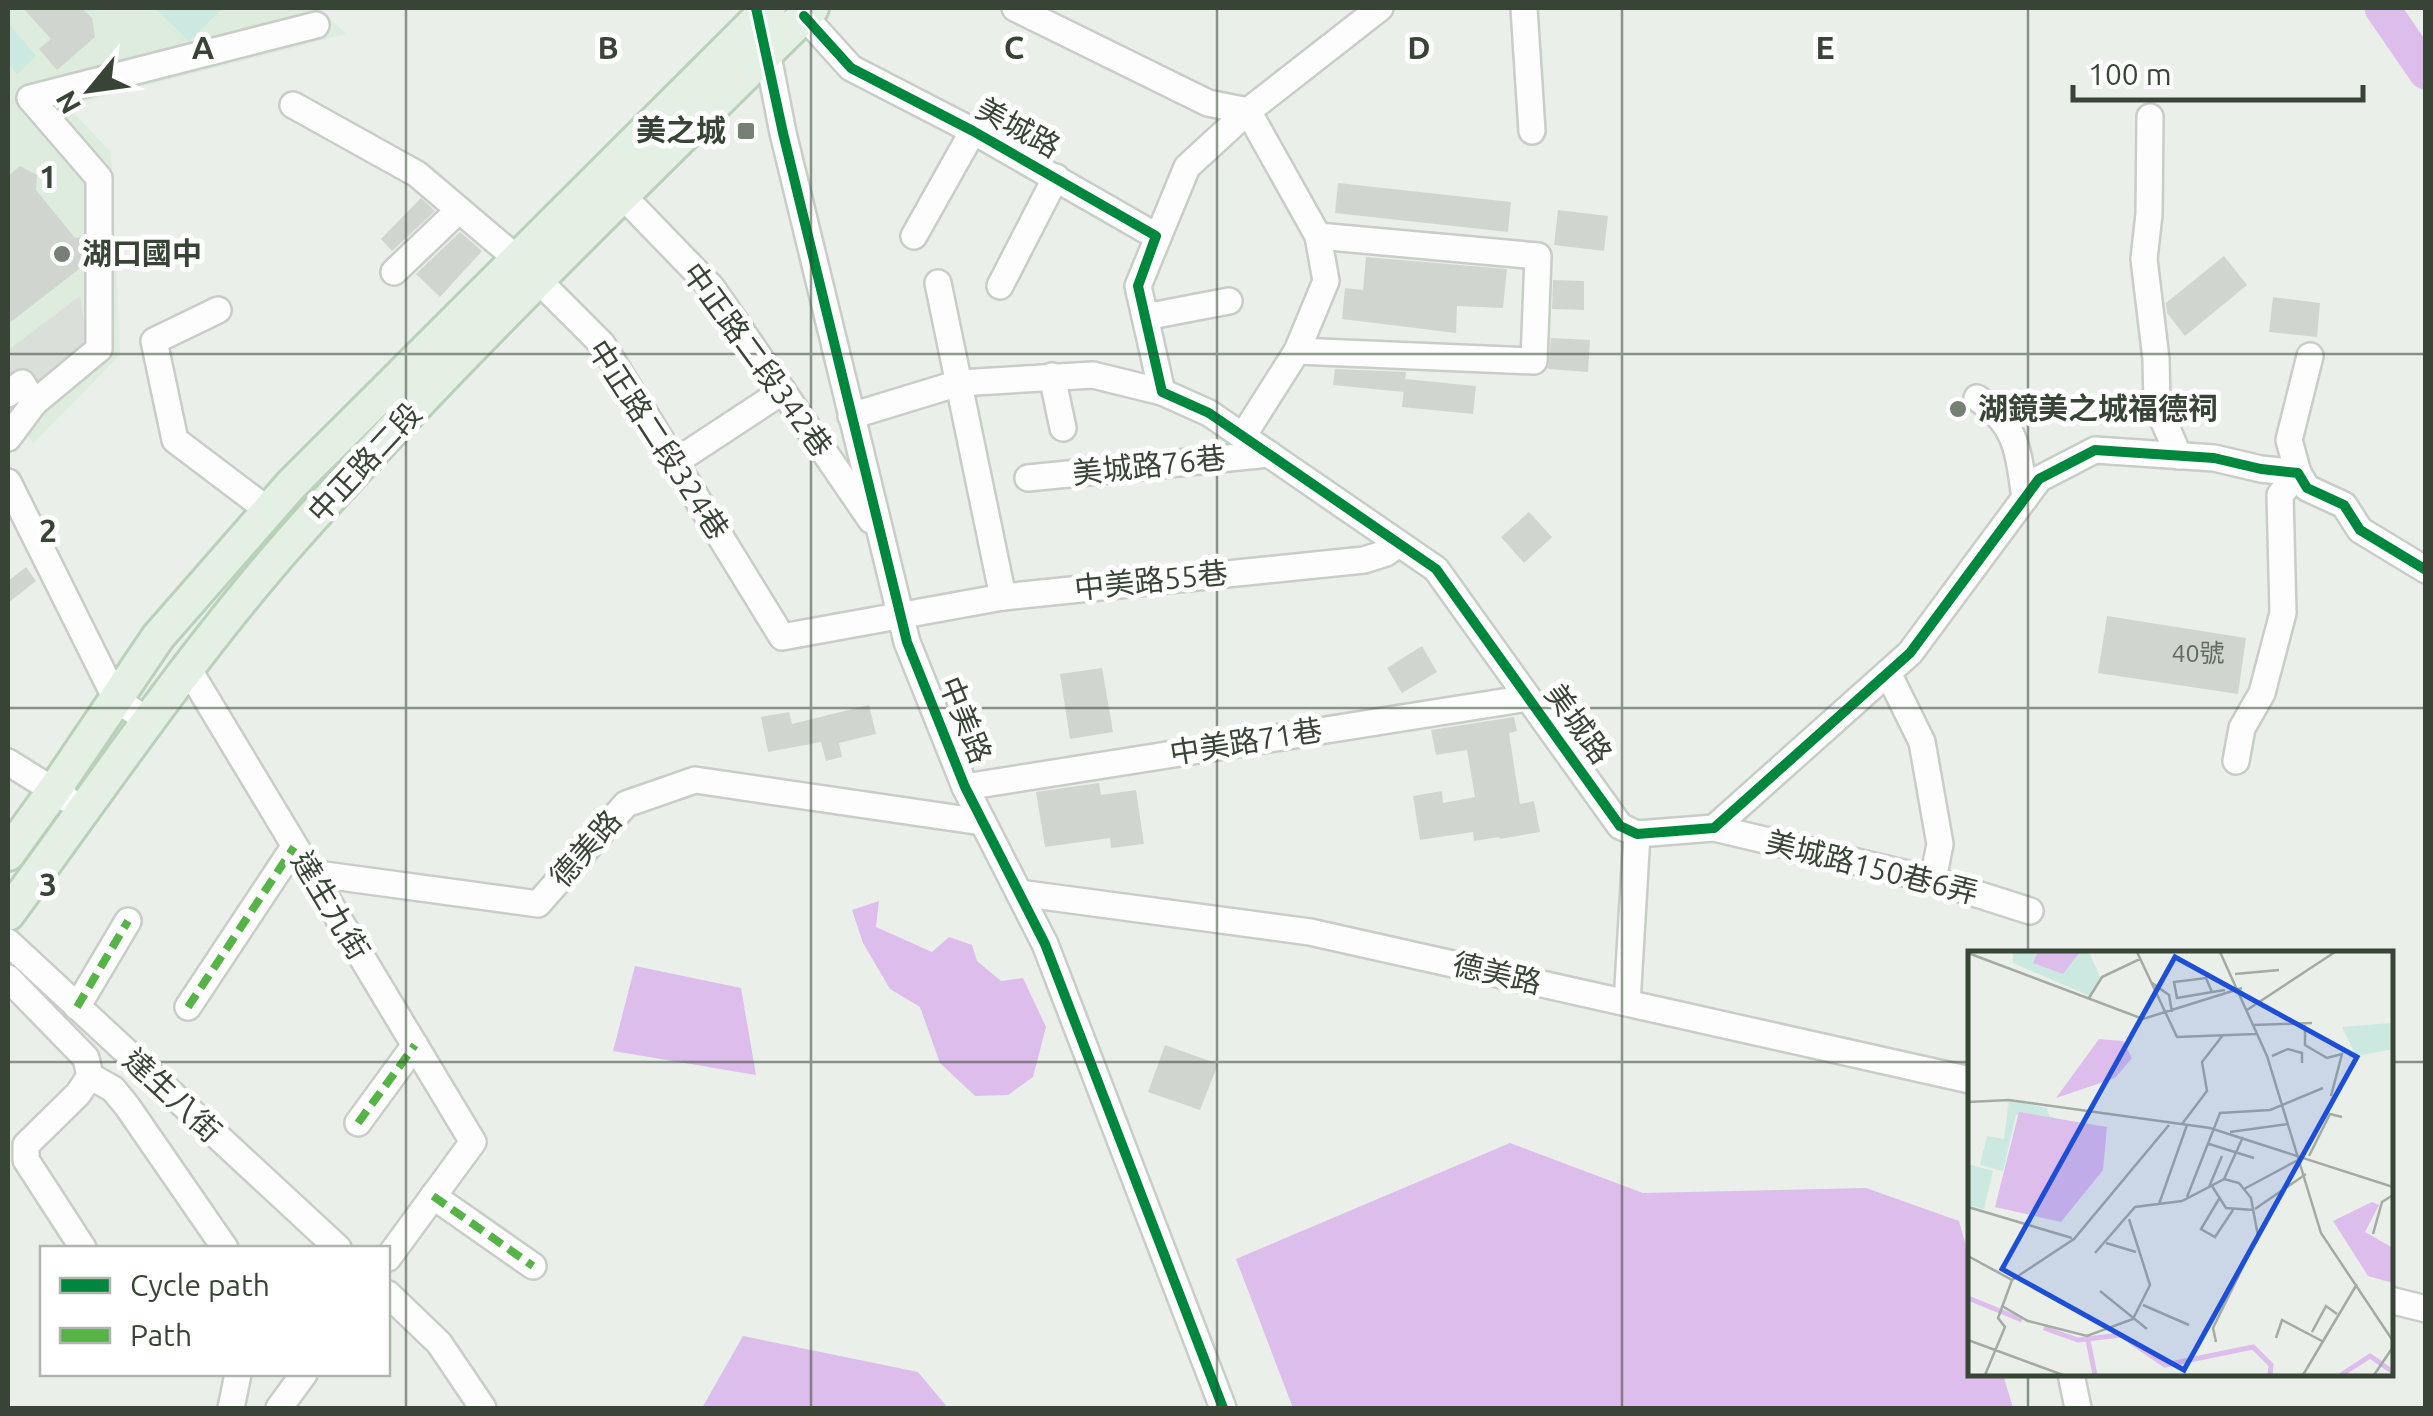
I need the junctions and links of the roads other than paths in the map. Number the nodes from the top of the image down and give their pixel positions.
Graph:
1 (1015, 8) edge
2 (1380, 8) edge
3 (1524, 8) edge
4 (761, 11) edge
5 (808, 12) edge
6 (316, 25) dead end
7 (768, 52) junction
8 (293, 105) dead end
9 (1248, 111) junction
10 (2150, 117) dead end
11 (973, 130) junction
12 (1532, 131) dead end
13 (1056, 177) junction
14 (623, 196) junction
15 (459, 210) junction
16 (914, 236) dead end
17 (1156, 236) junction
18 (1318, 236) junction
19 (526, 270) junction
20 (394, 272) dead end
21 (938, 283) dead end
22 (1000, 286) dead end
23 (1228, 301) dead end
24 (218, 310) dead end
25 (1145, 317) junction
26 (1297, 352) junction
27 (2310, 356) dead end
28 (1052, 376) junction
29 (958, 384) junction
30 (783, 392) junction
31 (1162, 392) junction
32 (8, 394) edge
33 (1977, 398) dead end
34 (34, 403) junction
35 (851, 416) junction
36 (1063, 428) dead end
37 (1243, 436) junction
38 (8, 438) edge
39 (1269, 454) junction
40 (2179, 456) junction
41 (675, 462) junction
42 (2298, 472) junction
43 (1028, 478) dead end
44 (8, 482) edge
45 (2026, 498) junction
46 (268, 510) junction
47 (880, 533) junction
48 (1400, 544) junction
49 (2426, 570) edge
50 (1003, 598) junction
51 (900, 614) junction
52 (782, 636) joint
53 (189, 670) junction
54 (1888, 672) junction
55 (116, 698) junction
56 (1528, 698) junction
57 (148, 722) junction
58 (2236, 761) dead end
59 (8, 762) edge
60 (964, 787) junction
61 (56, 790) junction
62 (83, 812) junction
63 (982, 822) junction
64 (1714, 828) junction
65 (1637, 834) junction
66 (294, 847) junction
67 (8, 854) edge
68 (310, 873) junction
69 (1934, 880) junction
70 (1019, 893) junction
71 (2030, 910) dead end
72 (8, 914) edge
73 (128, 921) dead end
74 (8, 942) edge
75 (8, 978) edge
76 (1626, 1003) junction
77 (77, 1007) junction
78 (188, 1008) dead end
79 (415, 1045) junction
80 (90, 1076) junction
81 (1968, 1080) edge
82 (358, 1123) dead end
83 (433, 1196) junction
84 (82, 1246) edge
85 (223, 1246) edge
86 (336, 1246) edge
87 (390, 1255) edge
88 (533, 1266) dead end
89 (390, 1296) edge
90 (2393, 1301) edge
91 (2426, 1309) edge
92 (238, 1376) edge
93 (303, 1376) edge
94 (2071, 1376) edge
95 (231, 1408) edge
96 (279, 1408) edge
97 (483, 1408) edge
98 (1222, 1408) edge
99 (2078, 1408) edge

1 - 9 street
2 - 9 street
3 - 12 street
4 - 7 street, 中美路
4 - 19 main road, 中正路二段
5 - 7 main road, 中正路二段
5 - 11 street, 美城路
6 - 34 street
7 - 14 main road, 中正路二段
7 - 35 street, 中美路
8 - 15 street, 中正路二段324巷
9 - 17 street
9 - 18 street
10 - 40 street
11 - 13 street, 美城路
11 - 16 street
13 - 17 street, 美城路
13 - 22 street
14 - 19 main road, 中正路二段
14 - 30 street, 中正路二段342巷
15 - 19 street, 中正路二段324巷
15 - 20 street
17 - 25 street
18 - 26 street
18 - 26 street
19 - 41 street, 中正路二段324巷
19 - 46 main road, 中正路二段
19 - 53 main road, 中正路二段
21 - 29 street
23 - 25 street
24 - 46 street
25 - 31 street
26 - 37 street
27 - 42 street
28 - 29 street, 美城路
28 - 31 street, 美城路
28 - 36 street
29 - 35 street, 美城路
29 - 50 street
30 - 41 street
30 - 47 street, 中正路二段342巷
31 - 37 street, 美城路
32 - 34 street
33 - 45 street
34 - 38 street
35 - 47 street, 中美路
37 - 39 street, 美城路
39 - 43 street, 美城路76巷
39 - 48 street, 美城路
40 - 42 street
40 - 45 street
41 - 52 street, 中正路二段324巷
42 - 49 street
42 - 58 street
44 - 55 street
45 - 54 street
46 - 55 main road, 中正路二段
47 - 51 street, 中美路
48 - 50 street, 中美路55巷
48 - 56 street, 美城路
50 - 51 street, 中美路55巷
51 - 52 street, 中美路55巷
51 - 60 street, 中美路
53 - 57 main road, 中正路二段
53 - 66 street, 達生九街
54 - 64 street
54 - 69 street
55 - 57 street
55 - 61 main road, 中正路二段
56 - 60 street, 中美路71巷
56 - 65 street, 美城路
57 - 62 main road, 中正路二段
59 - 61 street
60 - 63 street, 中美路
61 - 62 street
61 - 67 main road, 中正路二段
62 - 72 main road, 中正路二段
63 - 68 street, 德美路
63 - 70 street, 中美路
64 - 65 street
64 - 69 street, 美城路150巷6弄
65 - 76 street
66 - 68 street, 達生九街
66 - 78 street
68 - 79 street, 達生九街
69 - 71 street, 美城路150巷6弄
70 - 76 street, 德美路
70 - 98 street, 中美路
73 - 77 street
74 - 77 street, 達生八街
75 - 80 street
76 - 81 street, 德美路
77 - 86 street, 達生八街
79 - 82 street
79 - 83 street, 達生九街
80 - 84 street
80 - 85 street
83 - 87 street
83 - 88 street
89 - 97 street
90 - 91 street
92 - 95 street
93 - 96 street
94 - 99 street

